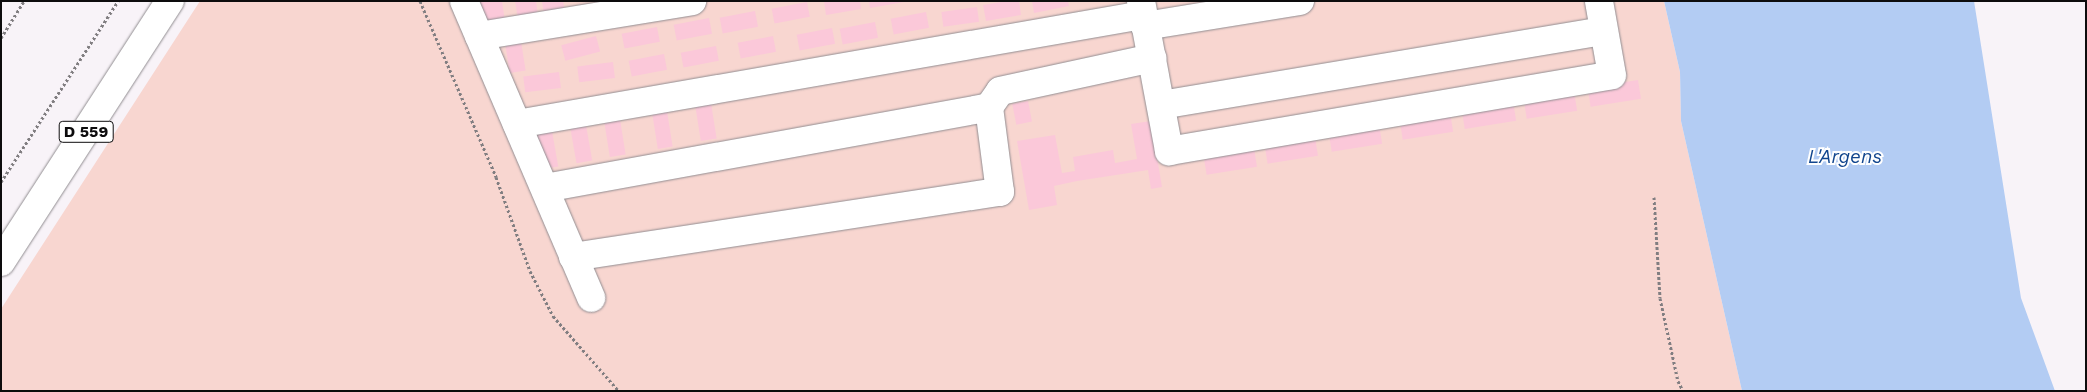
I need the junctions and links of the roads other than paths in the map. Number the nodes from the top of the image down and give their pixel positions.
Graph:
1 (170, 1) edge
2 (464, 1) edge
3 (692, 1) edge
4 (1300, 1) edge
5 (1599, 1) edge
6 (1143, 14) edge
7 (1603, 31) junction
8 (479, 36) junction
9 (1152, 58) junction
10 (1161, 105) junction
11 (989, 108) junction
12 (517, 124) junction
13 (545, 188) junction
14 (573, 257) junction
15 (1, 262) edge
16 (591, 298) dead end

1 - 15 main road, D 559
2 - 8 main road
3 - 8 main road
4 - 6 main road
5 - 7 main road
6 - 9 main road
6 - 12 main road
7 - 10 main road
7 - 10 main road
8 - 12 main road
9 - 10 main road
9 - 11 main road
11 - 13 main road
11 - 14 main road
12 - 13 main road
13 - 14 main road
14 - 16 main road

